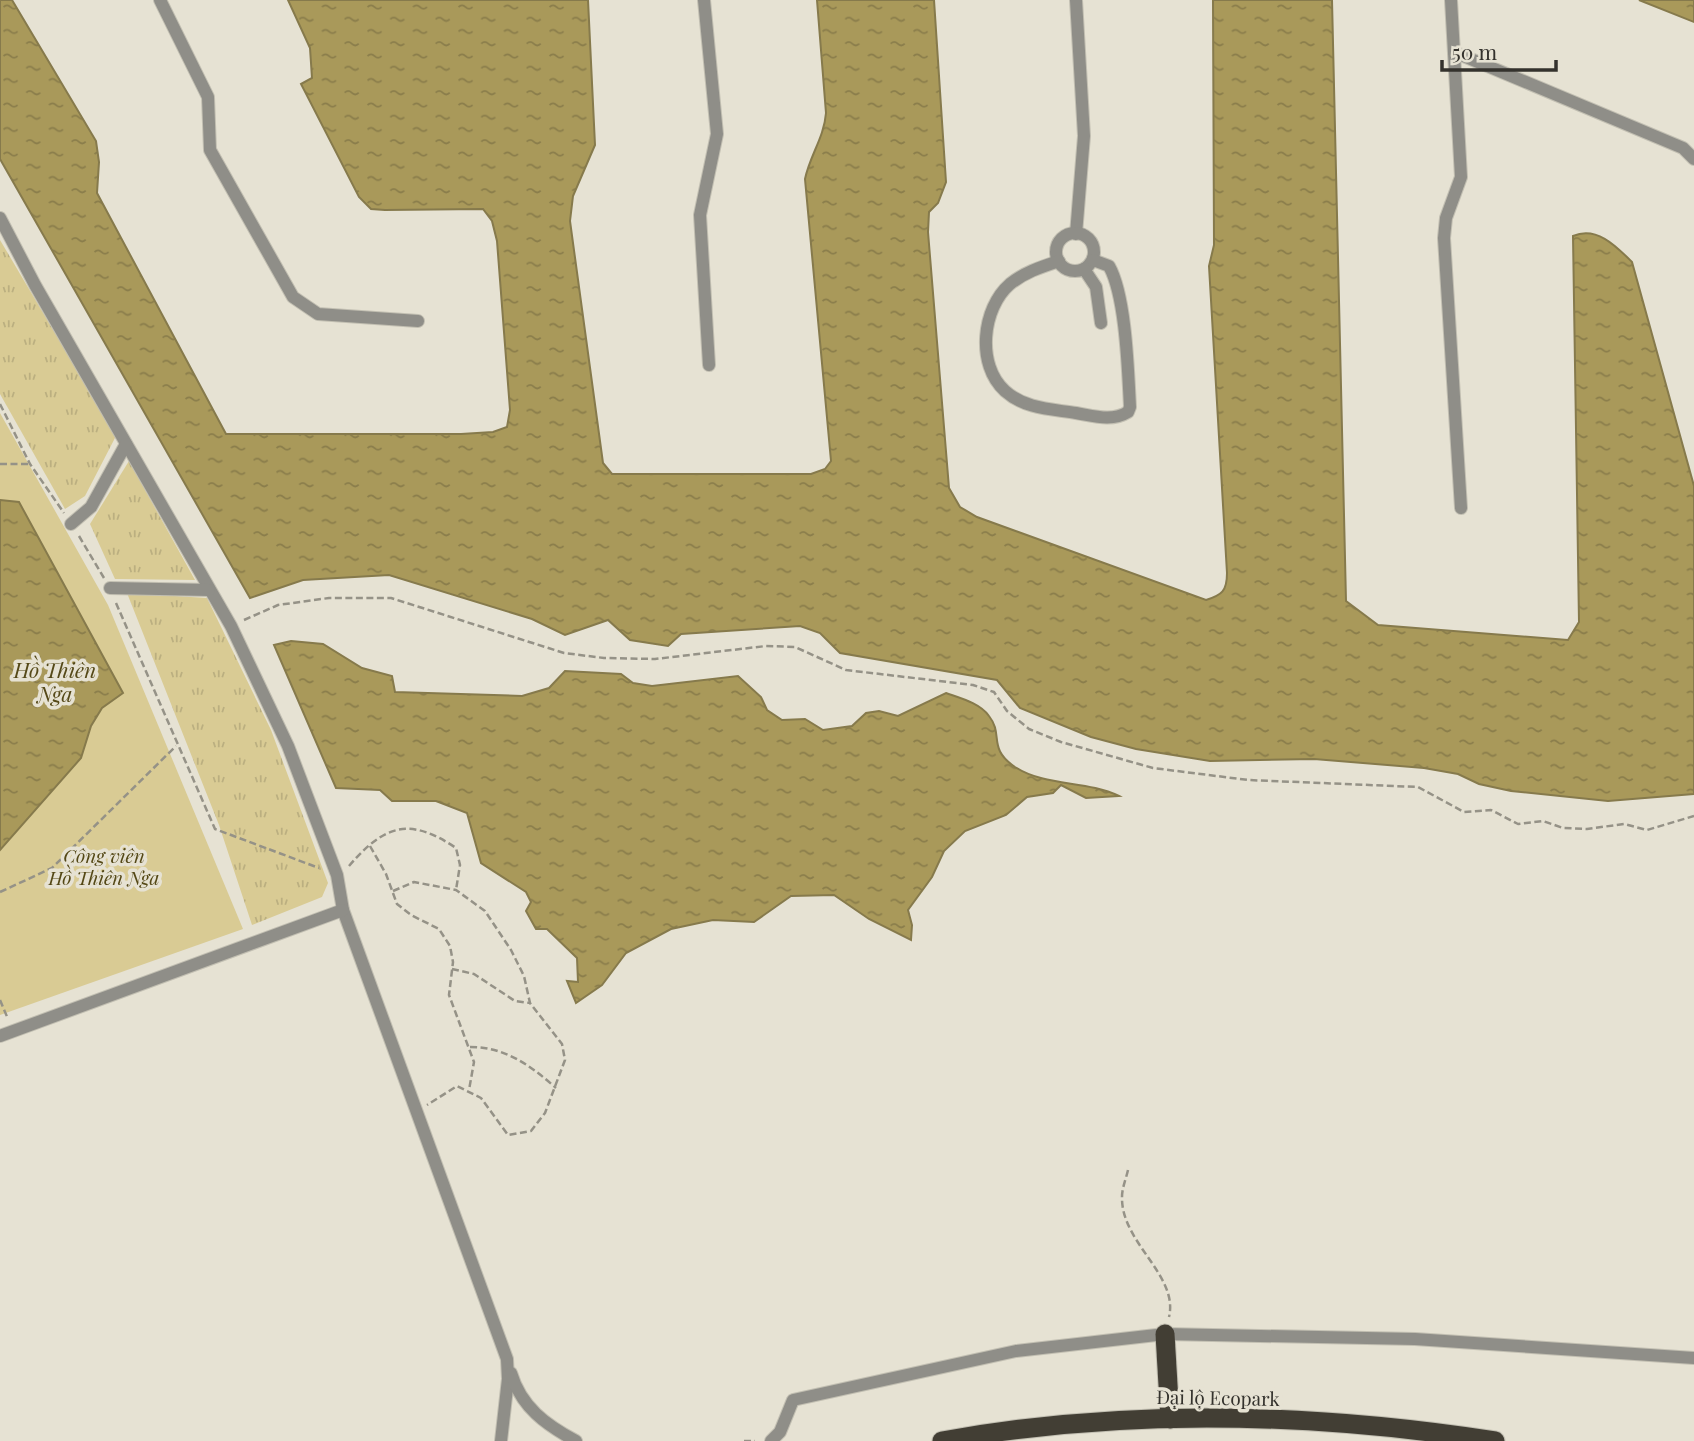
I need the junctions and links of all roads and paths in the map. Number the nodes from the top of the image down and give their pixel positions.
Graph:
1 (160, 0) edge
2 (704, 0) edge
3 (1076, 0) edge
4 (1451, 0) edge
5 (1454, 52) junction
6 (1694, 159) edge
7 (0, 219) edge
8 (1076, 234) junction
9 (1059, 261) junction
10 (1089, 264) junction
11 (418, 321) dead end
12 (1101, 323) dead end
13 (709, 365) dead end
14 (0, 404) edge
15 (126, 443) junction
16 (0, 464) edge
17 (30, 464) junction
18 (1461, 508) dead end
19 (71, 524) junction
20 (110, 588) junction
21 (209, 590) junction
22 (231, 626) junction
23 (177, 746) junction
24 (1694, 817) edge
25 (370, 846) junction
26 (337, 874) junction
27 (456, 890) junction
28 (393, 891) junction
29 (0, 892) edge
30 (343, 910) junction
31 (452, 969) junction
32 (0, 1000) edge
33 (530, 1003) junction
34 (13, 1031) junction
35 (0, 1036) edge
36 (470, 1047) junction
37 (556, 1088) junction
38 (469, 1090) junction
39 (416, 1113) junction
40 (1128, 1170) dead end
41 (1165, 1334) junction
42 (1694, 1358) edge
43 (507, 1359) junction
44 (1170, 1419) junction
45 (746, 1440) edge
46 (501, 1441) edge
47 (576, 1441) edge
48 (755, 1441) edge
49 (771, 1441) edge
50 (942, 1441) edge
51 (1495, 1441) edge

1 - 11 street
2 - 13 street
3 - 8 street
4 - 5 street
5 - 6 street
5 - 18 street
7 - 15 street
8 - 9 street
8 - 10 street
9 - 10 street
9 - 10 street
10 - 12 street
14 - 17 path
15 - 19 street
15 - 21 street
16 - 17 path
17 - 19 path
19 - 20 path
20 - 21 street
20 - 23 path
21 - 22 street
22 - 24 path
22 - 26 street
23 - 26 path
23 - 29 path
25 - 26 path
25 - 27 path
25 - 28 path
26 - 30 street
27 - 28 path
27 - 33 path
28 - 31 path
30 - 34 street
30 - 39 street
31 - 33 path
31 - 36 path
32 - 34 path
33 - 37 path
34 - 35 street
36 - 37 path
36 - 38 path
37 - 38 path
38 - 39 path
39 - 43 street
40 - 41 path
41 - 42 street
41 - 44 highway
41 - 49 street
43 - 46 street
43 - 47 street
44 - 50 highway, Đại lộ Ecopark
44 - 51 highway, Đại lộ Ecopark
45 - 48 path

